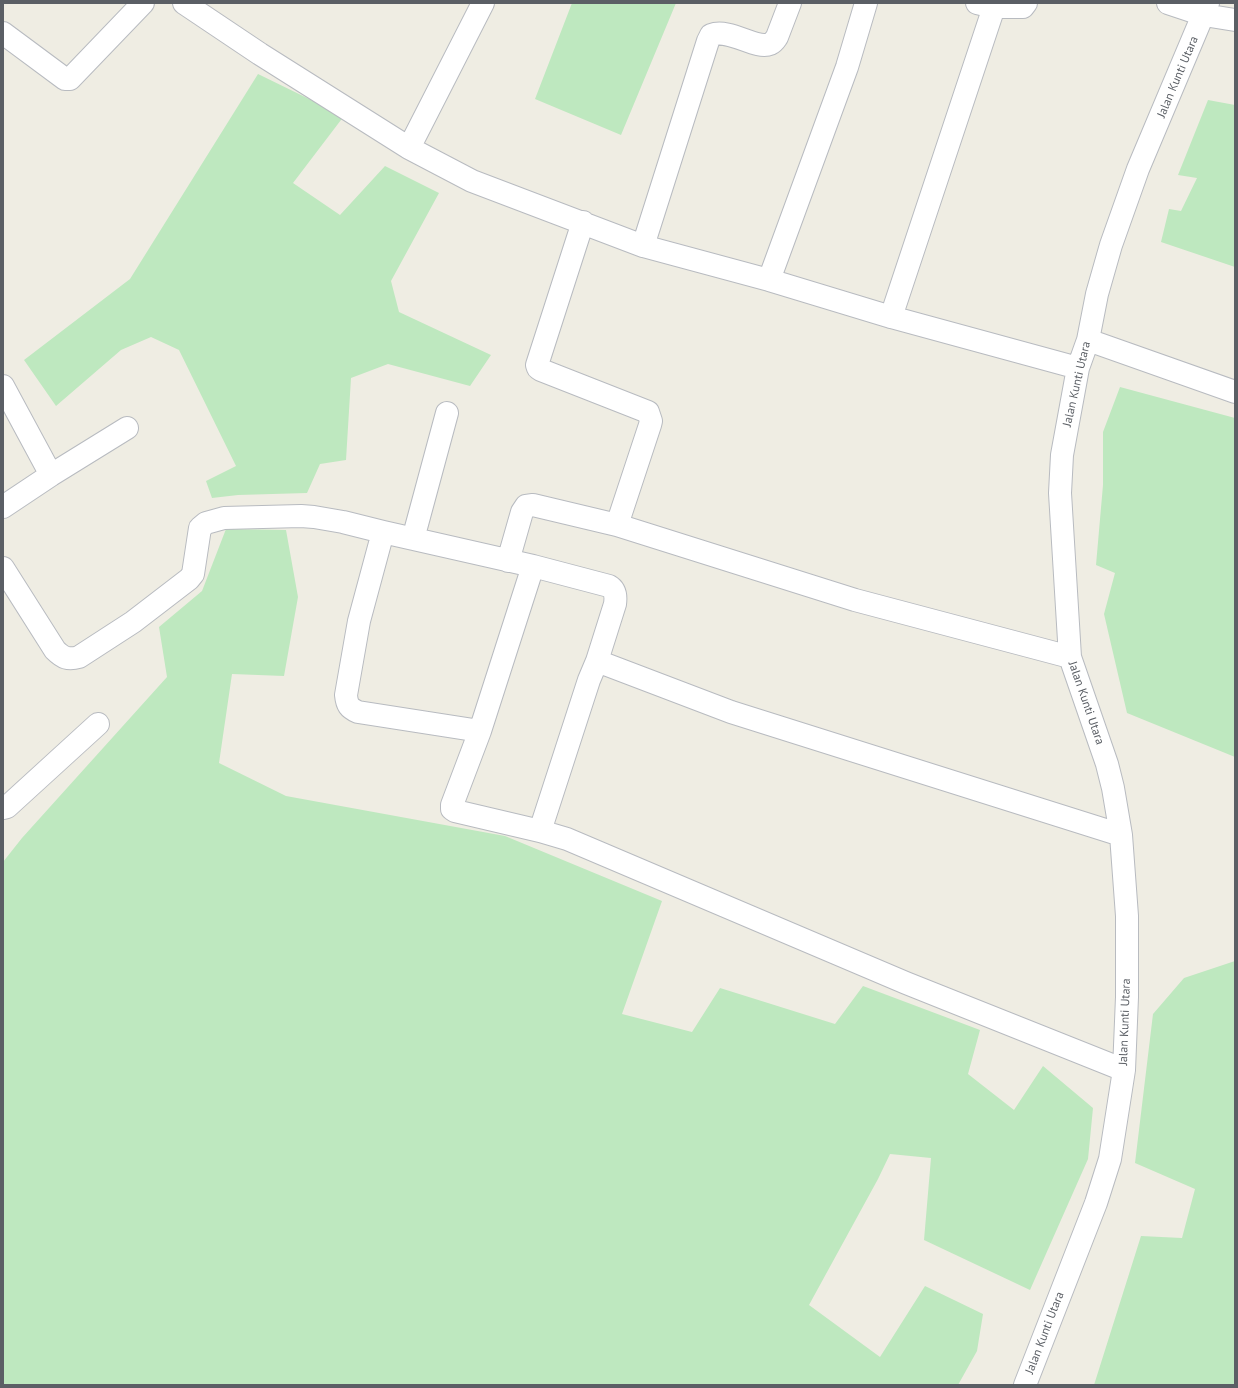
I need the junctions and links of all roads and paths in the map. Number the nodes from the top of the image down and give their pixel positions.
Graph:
1 (142, 3) edge
2 (184, 3) edge
3 (482, 3) edge
4 (790, 3) edge
5 (866, 3) edge
6 (1026, 3) edge
7 (1168, 3) edge
8 (986, 5) edge
9 (1206, 9) edge
10 (1235, 20) edge
11 (3, 33) edge
12 (409, 148) junction
13 (583, 222) junction
14 (643, 246) junction
15 (768, 280) junction
16 (891, 317) junction
17 (1088, 340) junction
18 (1078, 368) junction
19 (3, 386) edge
20 (1235, 392) edge
21 (447, 413) dead end
22 (127, 428) dead end
23 (51, 475) junction
24 (3, 507) edge
25 (617, 525) junction
26 (383, 532) junction
27 (413, 539) junction
28 (508, 561) junction
29 (533, 566) junction
30 (3, 568) edge
31 (1070, 657) junction
32 (597, 661) junction
33 (98, 724) dead end
34 (480, 731) junction
35 (3, 808) edge
36 (540, 831) junction
37 (1121, 836) junction
38 (1124, 1070) junction
39 (1025, 1385) edge

1 - 11 street
2 - 12 street
3 - 12 street
4 - 14 street
5 - 15 street
6 - 8 street
7 - 9 street
8 - 16 street
9 - 10 street
9 - 17 street, Jalan Kunti Utara
12 - 13 street
13 - 14 street
13 - 25 street
14 - 15 street
15 - 16 street
16 - 18 street
17 - 18 street, Jalan Kunti Utara
17 - 20 street
18 - 31 street, Jalan Kunti Utara
19 - 23 street
21 - 27 street
22 - 23 street
23 - 24 street
25 - 28 street
25 - 31 street
26 - 27 street
26 - 30 street
26 - 34 street
27 - 28 street
28 - 29 street
29 - 32 street
29 - 34 street
31 - 37 street, Jalan Kunti Utara
32 - 36 street
32 - 37 street
33 - 35 street
34 - 36 street
36 - 38 street
37 - 38 street, Jalan Kunti Utara
38 - 39 street, Jalan Kunti Utara

